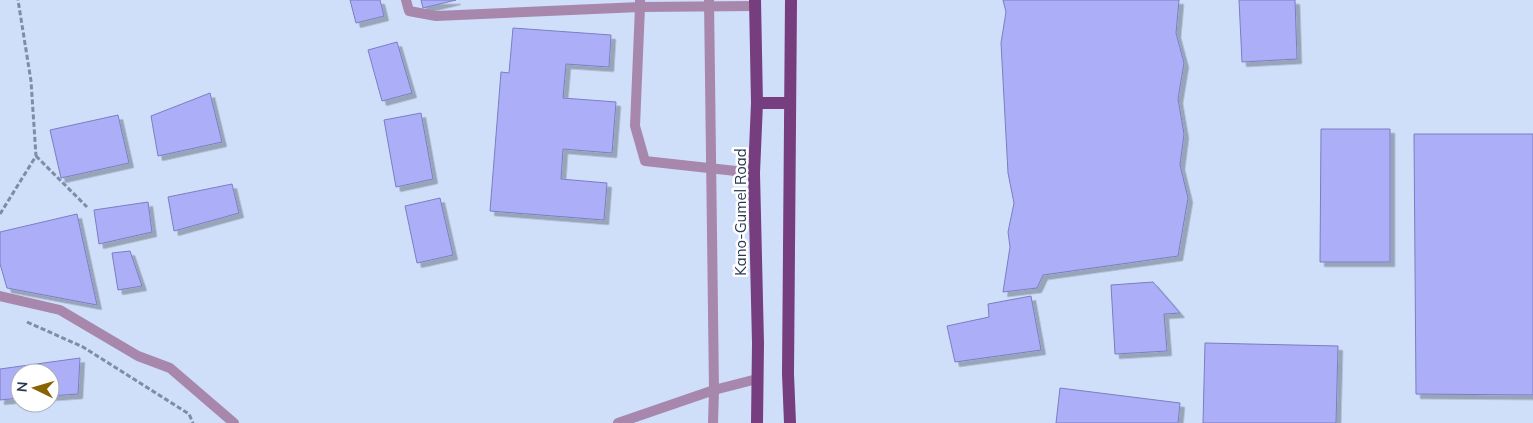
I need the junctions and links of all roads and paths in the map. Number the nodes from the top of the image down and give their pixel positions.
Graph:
1 (18, 0) edge
2 (406, 0) edge
3 (791, 0) edge
4 (709, 3) edge
5 (755, 3) edge
6 (640, 4) edge
7 (757, 103) junction
8 (790, 103) junction
9 (36, 156) junction
10 (712, 168) junction
11 (754, 173) junction
12 (87, 207) dead end
13 (0, 214) edge
14 (0, 296) edge
15 (25, 321) dead end
16 (756, 379) junction
17 (714, 390) junction
18 (193, 423) edge
19 (234, 423) edge
20 (618, 423) edge
21 (713, 423) edge
22 (757, 423) edge
23 (790, 423) edge

1 - 9 path
2 - 6 street
3 - 8 main road
4 - 5 street
4 - 6 street
4 - 10 street
5 - 7 main road, Kano-Gumel Road
6 - 10 street
7 - 8 main road
7 - 11 main road, Kano-Gumel Road
8 - 23 main road
9 - 12 path
9 - 13 path
10 - 11 street
10 - 17 street
11 - 16 main road, Kano-Gumel Road
14 - 19 street
15 - 18 path
16 - 17 street
16 - 22 main road, Kano-Gumel Road
17 - 20 street
17 - 21 street

